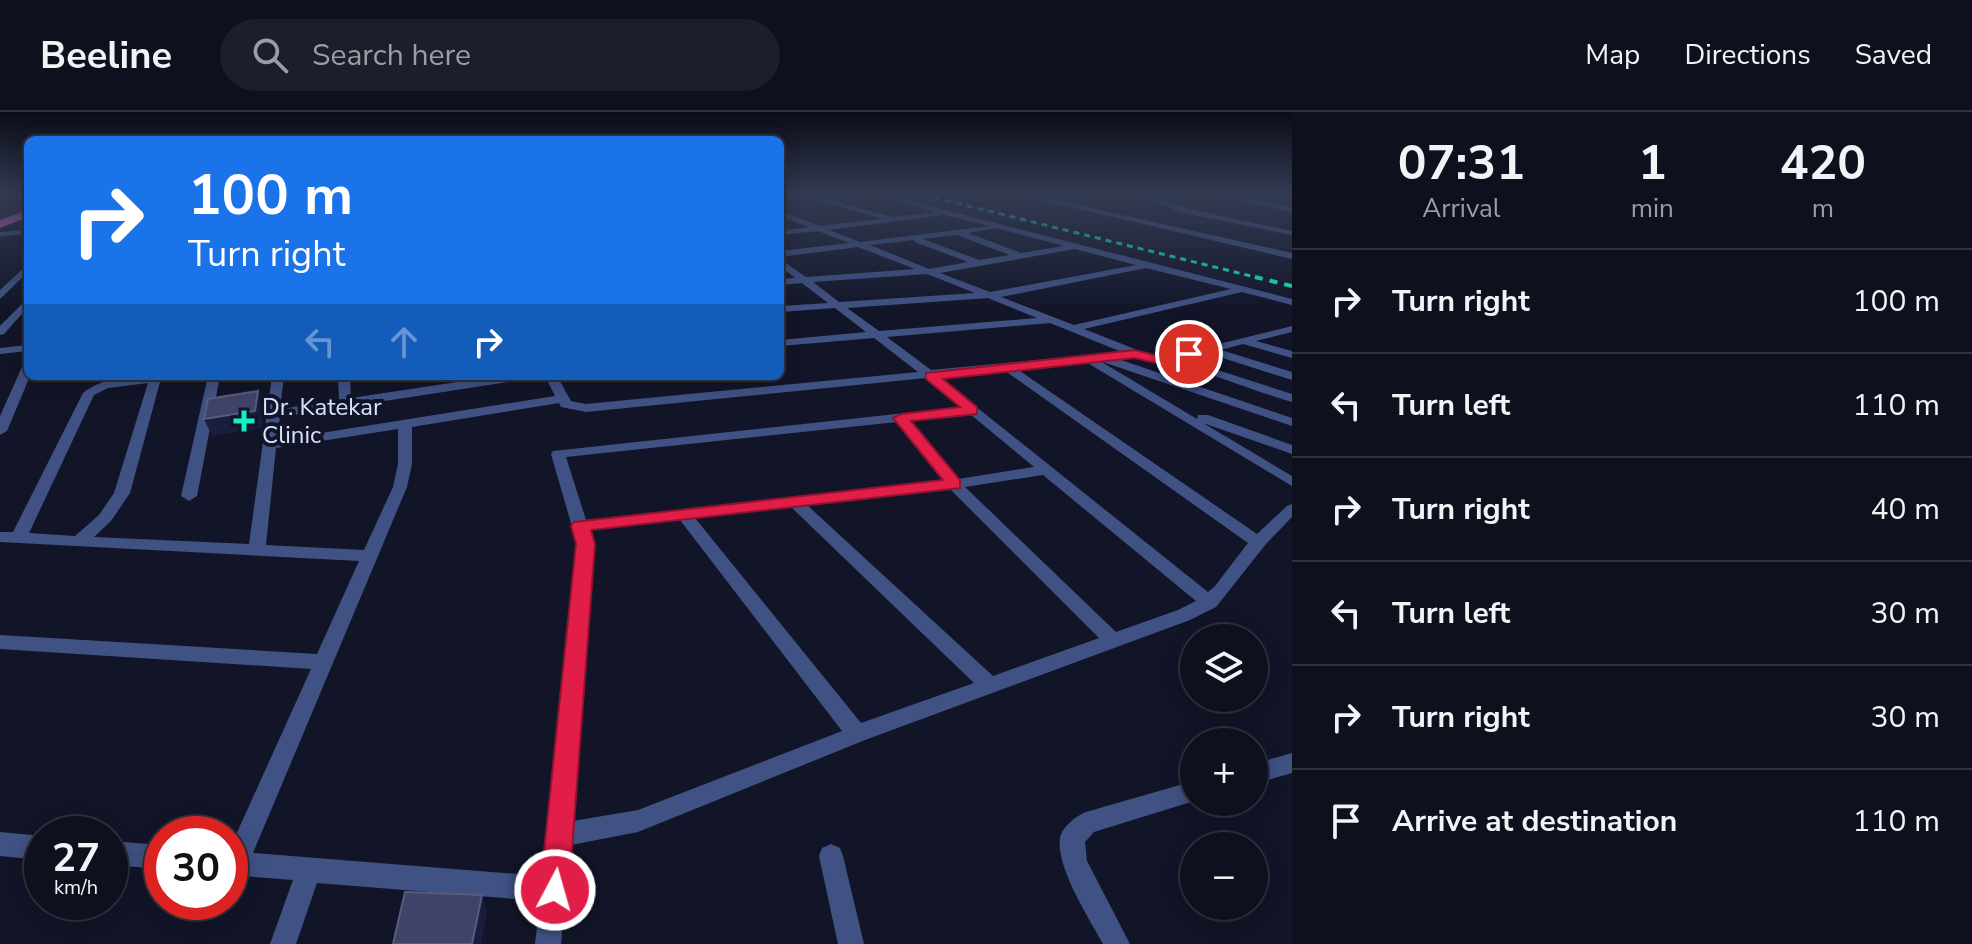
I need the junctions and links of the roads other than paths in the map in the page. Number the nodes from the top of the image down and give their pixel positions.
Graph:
1 (839, 234) edge
2 (953, 234) edge
3 (961, 234) edge
4 (1028, 234) edge
5 (1195, 234) edge
6 (916, 239) junction
7 (866, 245) junction
8 (1076, 246) junction
9 (784, 254) edge
10 (1021, 256) junction
11 (1292, 256) edge
12 (980, 264) junction
13 (784, 265) edge
14 (1148, 265) junction
15 (24, 271) edge
16 (933, 271) junction
17 (804, 280) junction
18 (784, 282) edge
19 (1241, 289) junction
20 (24, 295) edge
21 (994, 295) junction
22 (0, 297) edge
23 (1292, 302) edge
24 (24, 304) edge
25 (838, 305) junction
26 (784, 309) edge
27 (1053, 319) junction
28 (4, 322) edge
29 (1075, 328) junction
30 (1292, 329) edge
31 (0, 332) edge
32 (1278, 333) junction
33 (877, 334) junction
34 (1292, 337) edge
35 (1244, 341) junction
36 (784, 343) edge
37 (24, 348) edge
38 (1209, 350) junction
39 (0, 351) edge
40 (1134, 354) junction
41 (1292, 355) edge
42 (1095, 358) junction
43 (1170, 359) junction
44 (1008, 368) junction
45 (24, 376) edge
46 (931, 376) junction
47 (1292, 376) edge
48 (147, 380) edge
49 (155, 380) edge
50 (213, 380) edge
51 (278, 380) edge
52 (344, 380) edge
53 (495, 380) edge
54 (553, 380) edge
55 (1292, 398) edge
56 (560, 399) junction
57 (345, 403) junction
58 (1171, 407) junction
59 (972, 410) junction
60 (274, 414) junction
61 (901, 418) junction
62 (1292, 422) edge
63 (405, 425) junction
64 (0, 431) edge
65 (271, 445) junction
66 (1292, 450) edge
67 (1046, 470) junction
68 (1292, 482) edge
69 (954, 484) junction
70 (189, 496) dead end
71 (793, 500) junction
72 (1292, 509) edge
73 (683, 513) junction
74 (580, 526) junction
75 (0, 537) edge
76 (19, 537) junction
77 (81, 539) junction
78 (1258, 542) junction
79 (257, 550) junction
80 (368, 556) junction
81 (1210, 603) junction
82 (0, 642) edge
83 (1114, 642) junction
84 (323, 662) junction
85 (990, 686) junction
86 (857, 734) junction
87 (1292, 763) edge
88 (1268, 770) edge
89 (1180, 795) edge
90 (248, 830) edge
91 (561, 835) junction
92 (0, 844) edge
93 (24, 846) edge
94 (831, 856) dead end
95 (248, 864) edge
96 (310, 868) junction
97 (555, 890) junction
98 (283, 944) edge
99 (548, 944) edge
100 (851, 944) edge
101 (1117, 944) edge

1 - 7 street
2 - 6 street
3 - 10 street
4 - 8 street
5 - 11 street
6 - 7 street
6 - 12 street
7 - 9 street
7 - 16 street
8 - 10 street
8 - 14 street
10 - 12 street
12 - 16 street
13 - 17 street
14 - 19 street
14 - 21 street
15 - 22 street
16 - 17 street
16 - 21 street
17 - 18 street
17 - 25 street
19 - 23 street
19 - 29 street
20 - 22 street
21 - 25 street
21 - 27 street
24 - 28 street
25 - 26 street
25 - 33 street
27 - 29 street
27 - 33 street
28 - 31 street
29 - 40 street
30 - 32 street
32 - 34 street
32 - 35 street
33 - 36 street
33 - 46 street
35 - 38 street
35 - 41 street
37 - 39 street
38 - 43 street
38 - 47 street
40 - 42 street
40 - 43 street
42 - 44 street
42 - 58 street
42 - 62 street
43 - 55 street
44 - 46 street
44 - 78 street
45 - 64 street
46 - 56 street
46 - 59 street
48 - 76 street
49 - 77 street
50 - 70 street
51 - 60 street
52 - 57 street
53 - 57 street
54 - 56 street
56 - 63 street
57 - 60 street
58 - 66 street
58 - 68 street
59 - 61 street
59 - 67 street
60 - 65 street
61 - 69 street
61 - 74 street
63 - 65 street
63 - 80 street
65 - 79 street
67 - 69 street
67 - 81 street
69 - 71 street
69 - 83 street
71 - 73 street
71 - 85 street
72 - 78 street
73 - 74 street
73 - 86 street
74 - 91 street
75 - 76 street
76 - 77 street
77 - 79 street
78 - 81 street
79 - 80 street
80 - 84 street
81 - 83 street
82 - 84 street
83 - 85 street
84 - 90 street
85 - 86 street
86 - 91 street
87 - 88 street
89 - 101 street
91 - 97 street
92 - 93 street
94 - 100 street
95 - 96 street
96 - 97 street
96 - 98 street
97 - 99 street

